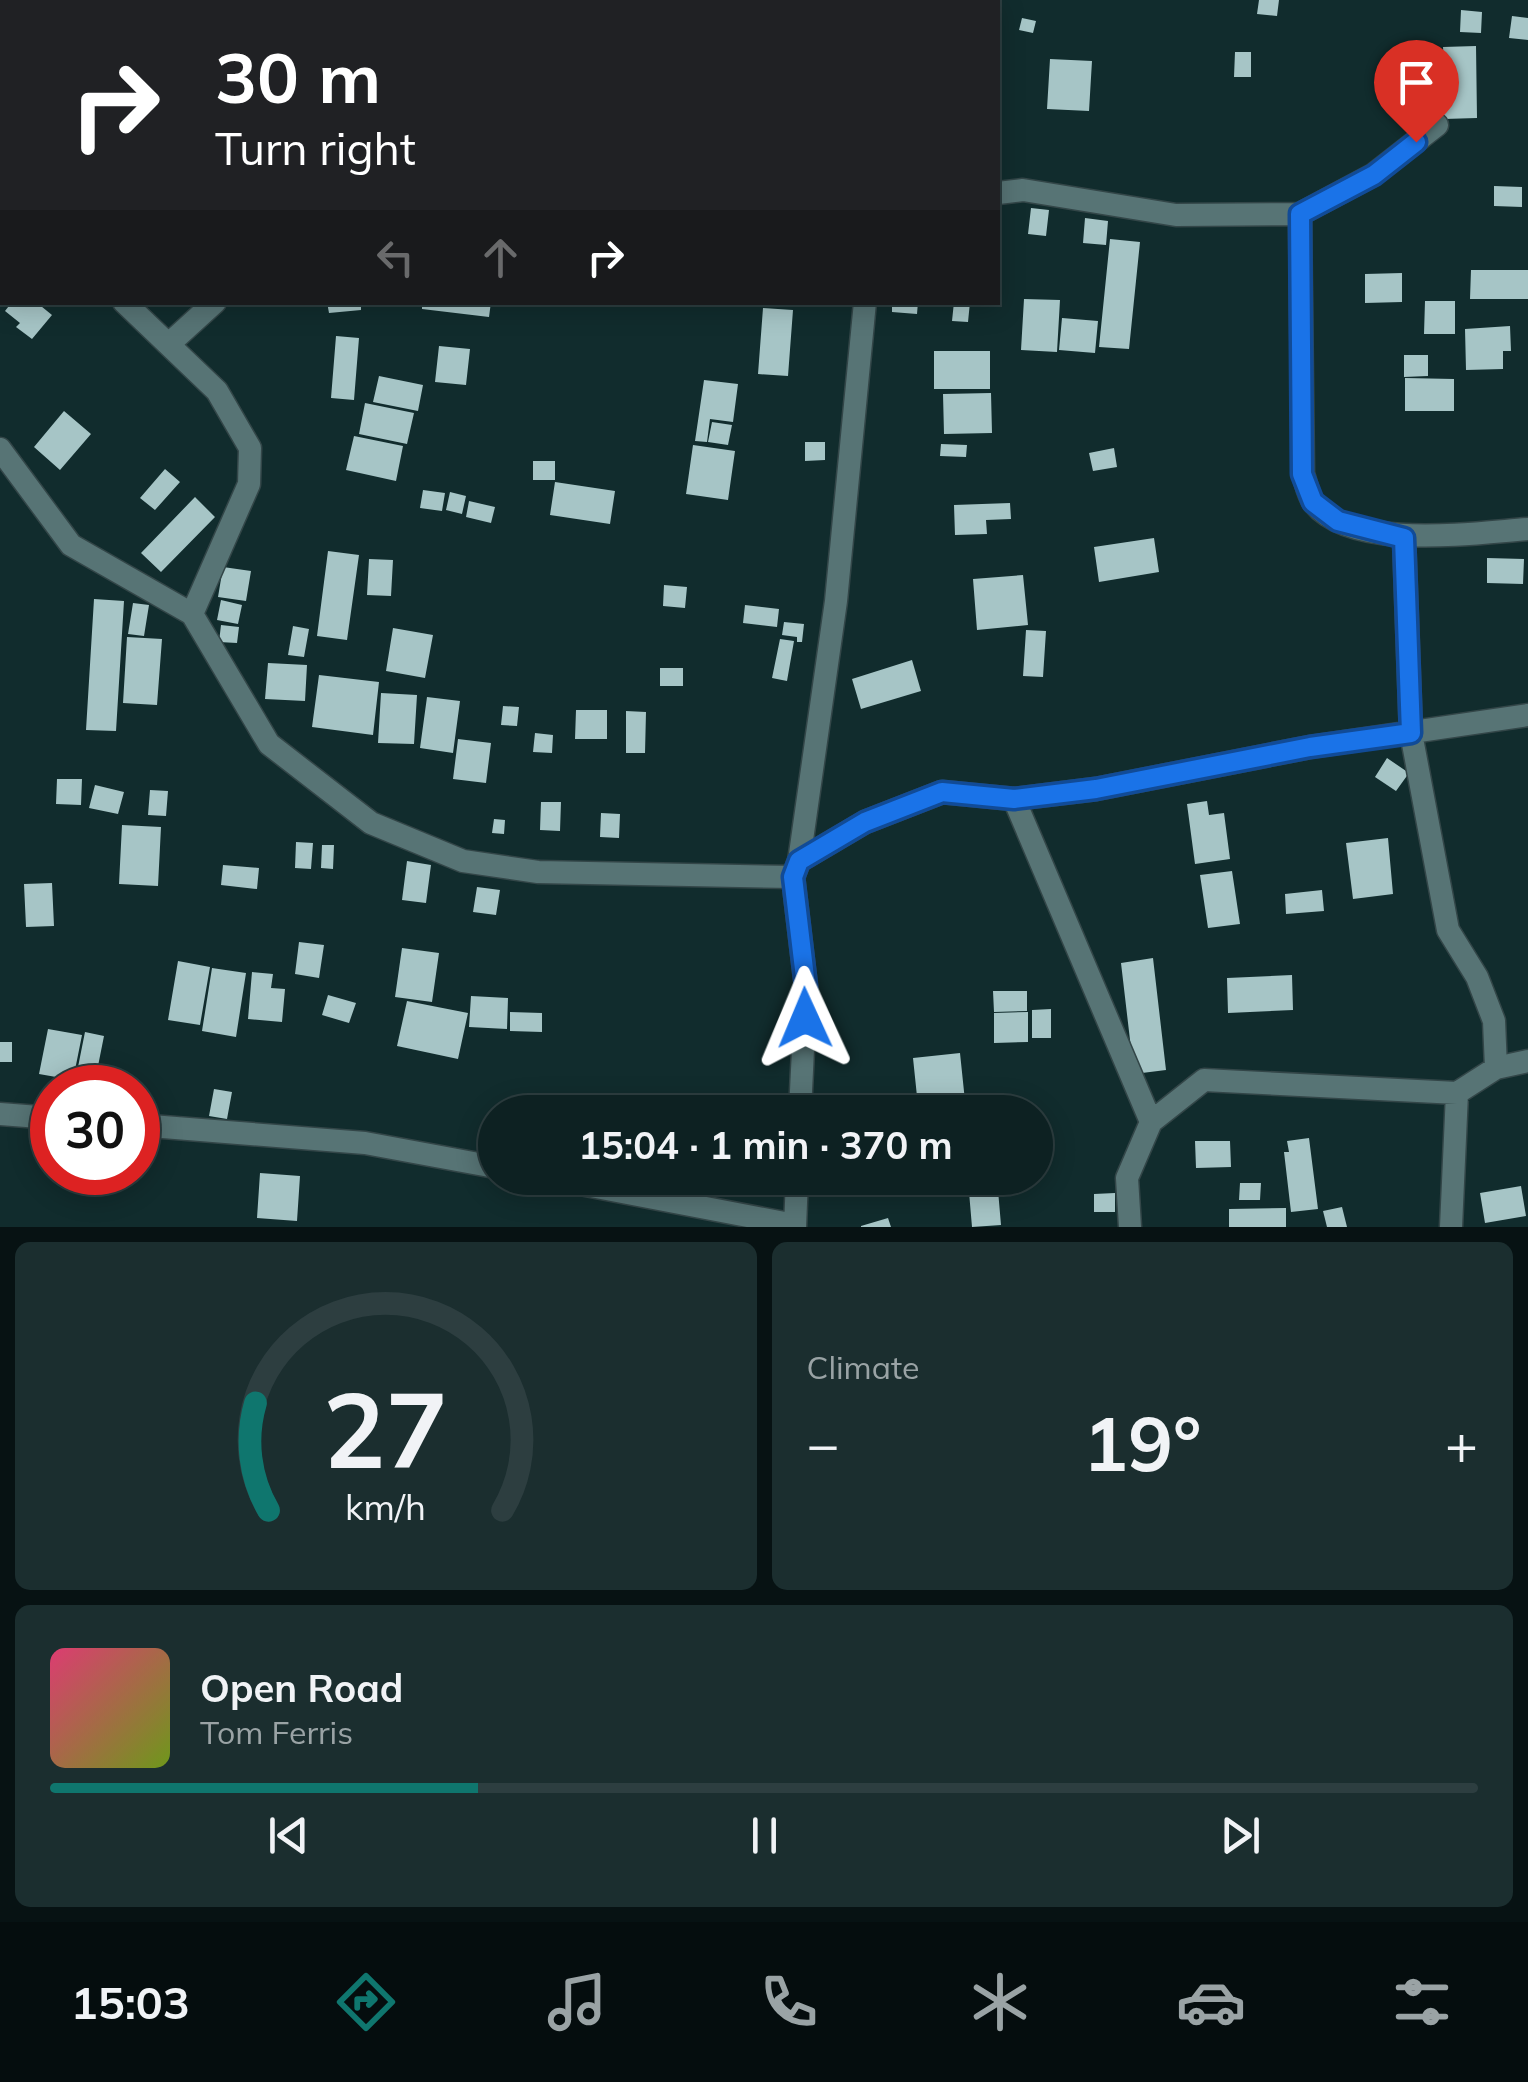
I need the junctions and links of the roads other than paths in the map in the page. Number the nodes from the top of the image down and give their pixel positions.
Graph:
1 (1437, 125) dead end
2 (1000, 193) edge
3 (1300, 214) junction
4 (127, 305) edge
5 (212, 305) edge
6 (865, 305) edge
7 (170, 343) junction
8 (0, 449) edge
9 (1528, 529) edge
10 (1404, 538) junction
11 (192, 614) junction
12 (1528, 715) edge
13 (1411, 733) junction
14 (1014, 799) junction
15 (796, 869) junction
16 (1528, 1061) edge
17 (1496, 1068) junction
18 (1458, 1093) junction
19 (801, 1095) edge
20 (0, 1114) edge
21 (30, 1116) edge
22 (1151, 1122) junction
23 (160, 1127) edge
24 (478, 1164) edge
25 (636, 1195) edge
26 (796, 1195) edge
27 (795, 1226) edge
28 (1130, 1227) edge
29 (1451, 1227) edge

1 - 3 street
2 - 3 street
3 - 10 street
4 - 7 street
5 - 7 street
6 - 15 street
7 - 11 street
8 - 11 street
9 - 10 street
10 - 13 street
11 - 15 street
12 - 13 street
13 - 14 street
13 - 17 street
14 - 15 street
14 - 22 street
15 - 19 street
16 - 17 street
17 - 18 street
18 - 22 street
18 - 29 street
20 - 21 street
22 - 28 street
23 - 24 street
25 - 27 street
26 - 27 street

